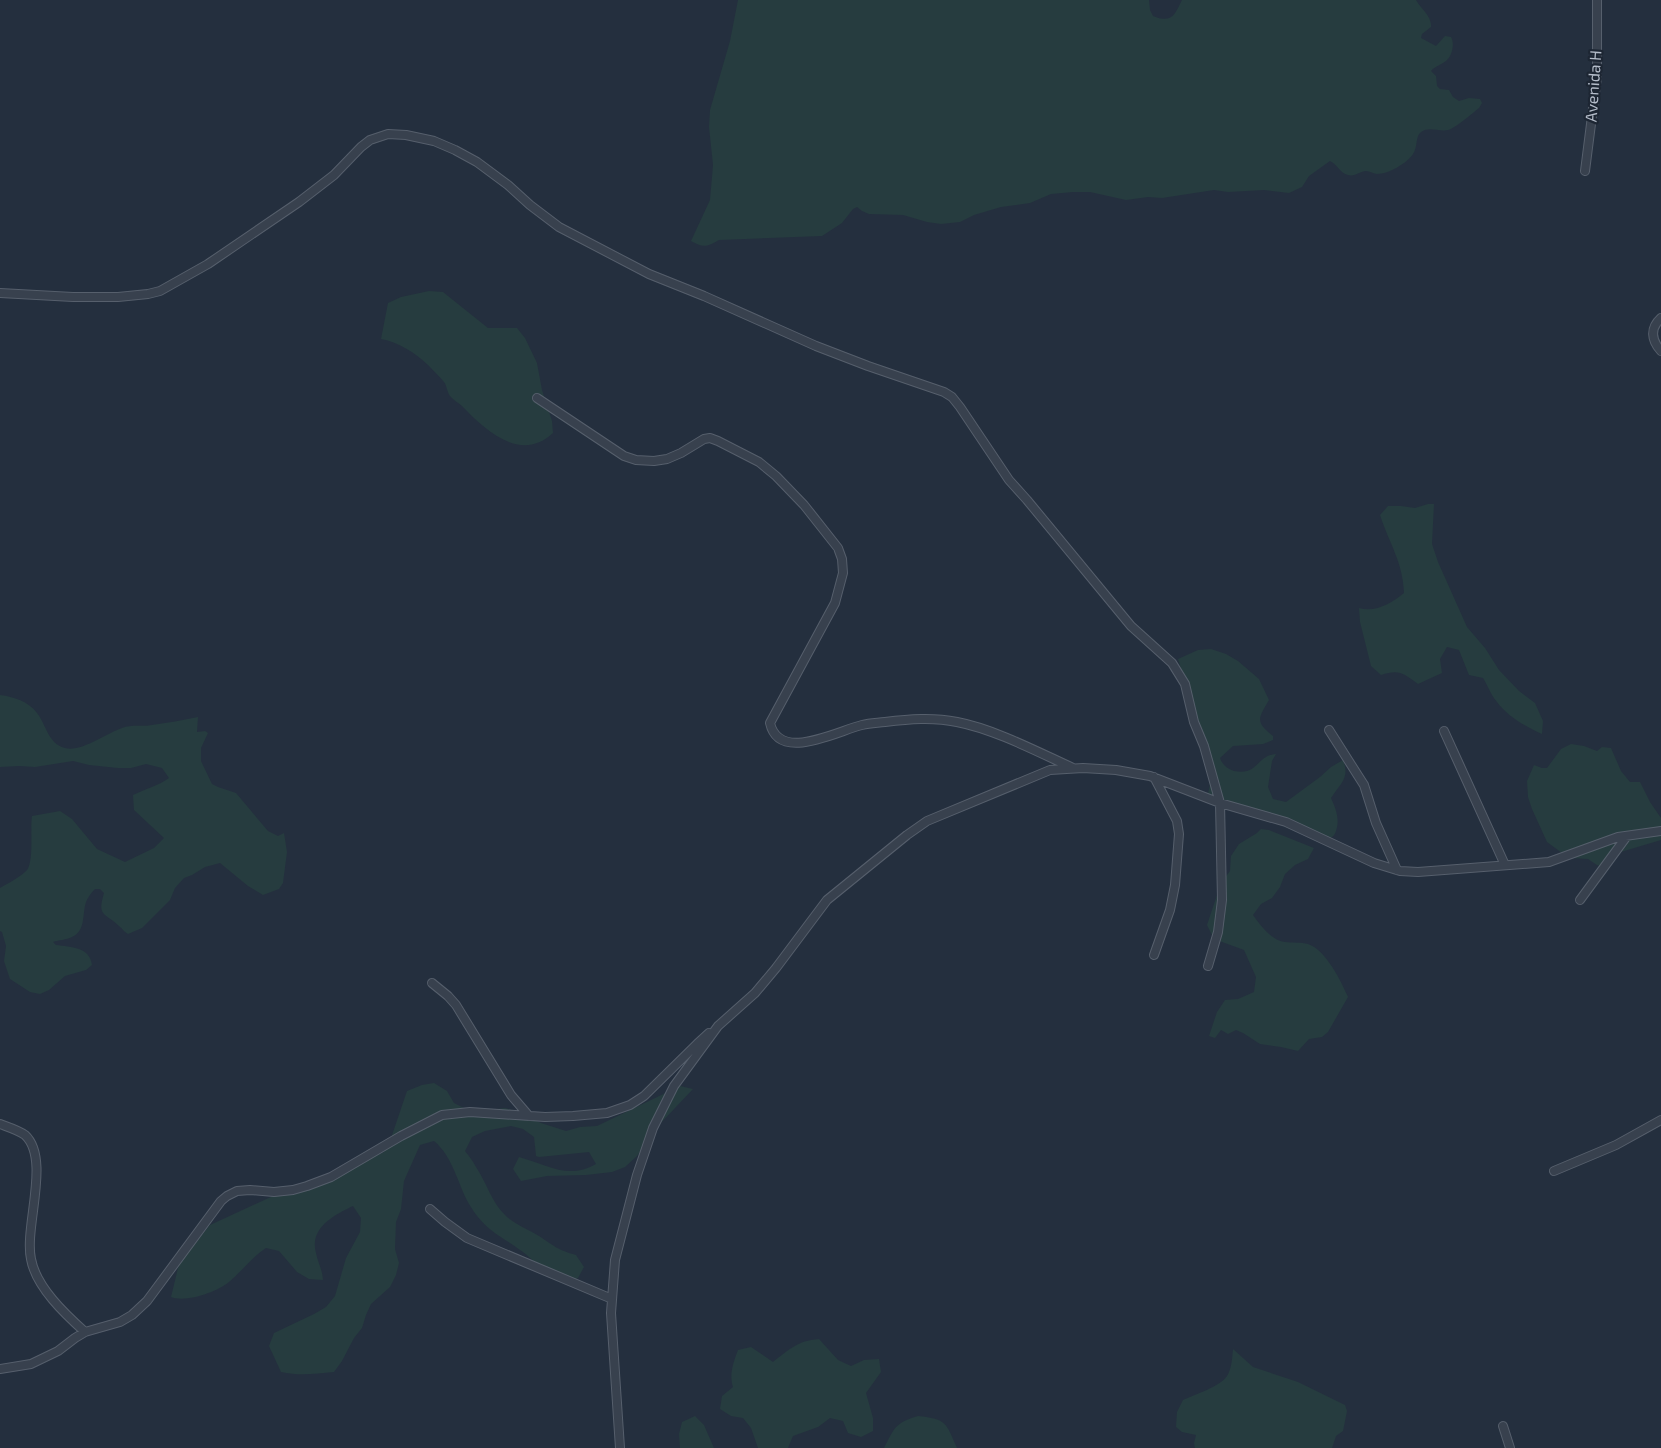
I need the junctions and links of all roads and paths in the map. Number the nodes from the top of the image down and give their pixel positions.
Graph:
1 (1597, 0) edge
2 (1585, 171) dead end
3 (0, 293) edge
4 (1661, 318) edge
5 (1661, 351) edge
6 (537, 398) dead end
7 (1328, 730) dead end
8 (1444, 731) dead end
9 (1075, 768) junction
10 (1154, 777) junction
11 (1220, 803) junction
12 (1661, 831) edge
13 (1626, 836) junction
14 (1505, 865) junction
15 (1397, 870) junction
16 (1580, 900) dead end
17 (1154, 955) dead end
18 (1208, 966) dead end
19 (432, 983) dead end
20 (718, 1026) junction
21 (530, 1116) junction
22 (1661, 1120) edge
23 (0, 1124) edge
24 (1554, 1171) dead end
25 (430, 1209) dead end
26 (612, 1299) junction
27 (86, 1332) junction
28 (0, 1369) edge
29 (1503, 1426) dead end
30 (620, 1448) edge
31 (1510, 1448) edge

1 - 2 street, Avenida H
3 - 11 street
4 - 5 street
6 - 9 street
7 - 15 street
8 - 14 street
9 - 10 street
9 - 20 street
10 - 11 street
10 - 17 street
11 - 15 street
11 - 18 street
12 - 13 street
13 - 14 street
13 - 16 street
14 - 15 street
19 - 21 street
20 - 21 street
20 - 26 street
21 - 27 street
22 - 24 street
23 - 27 street
25 - 26 street
26 - 30 street
27 - 28 street
29 - 31 street

